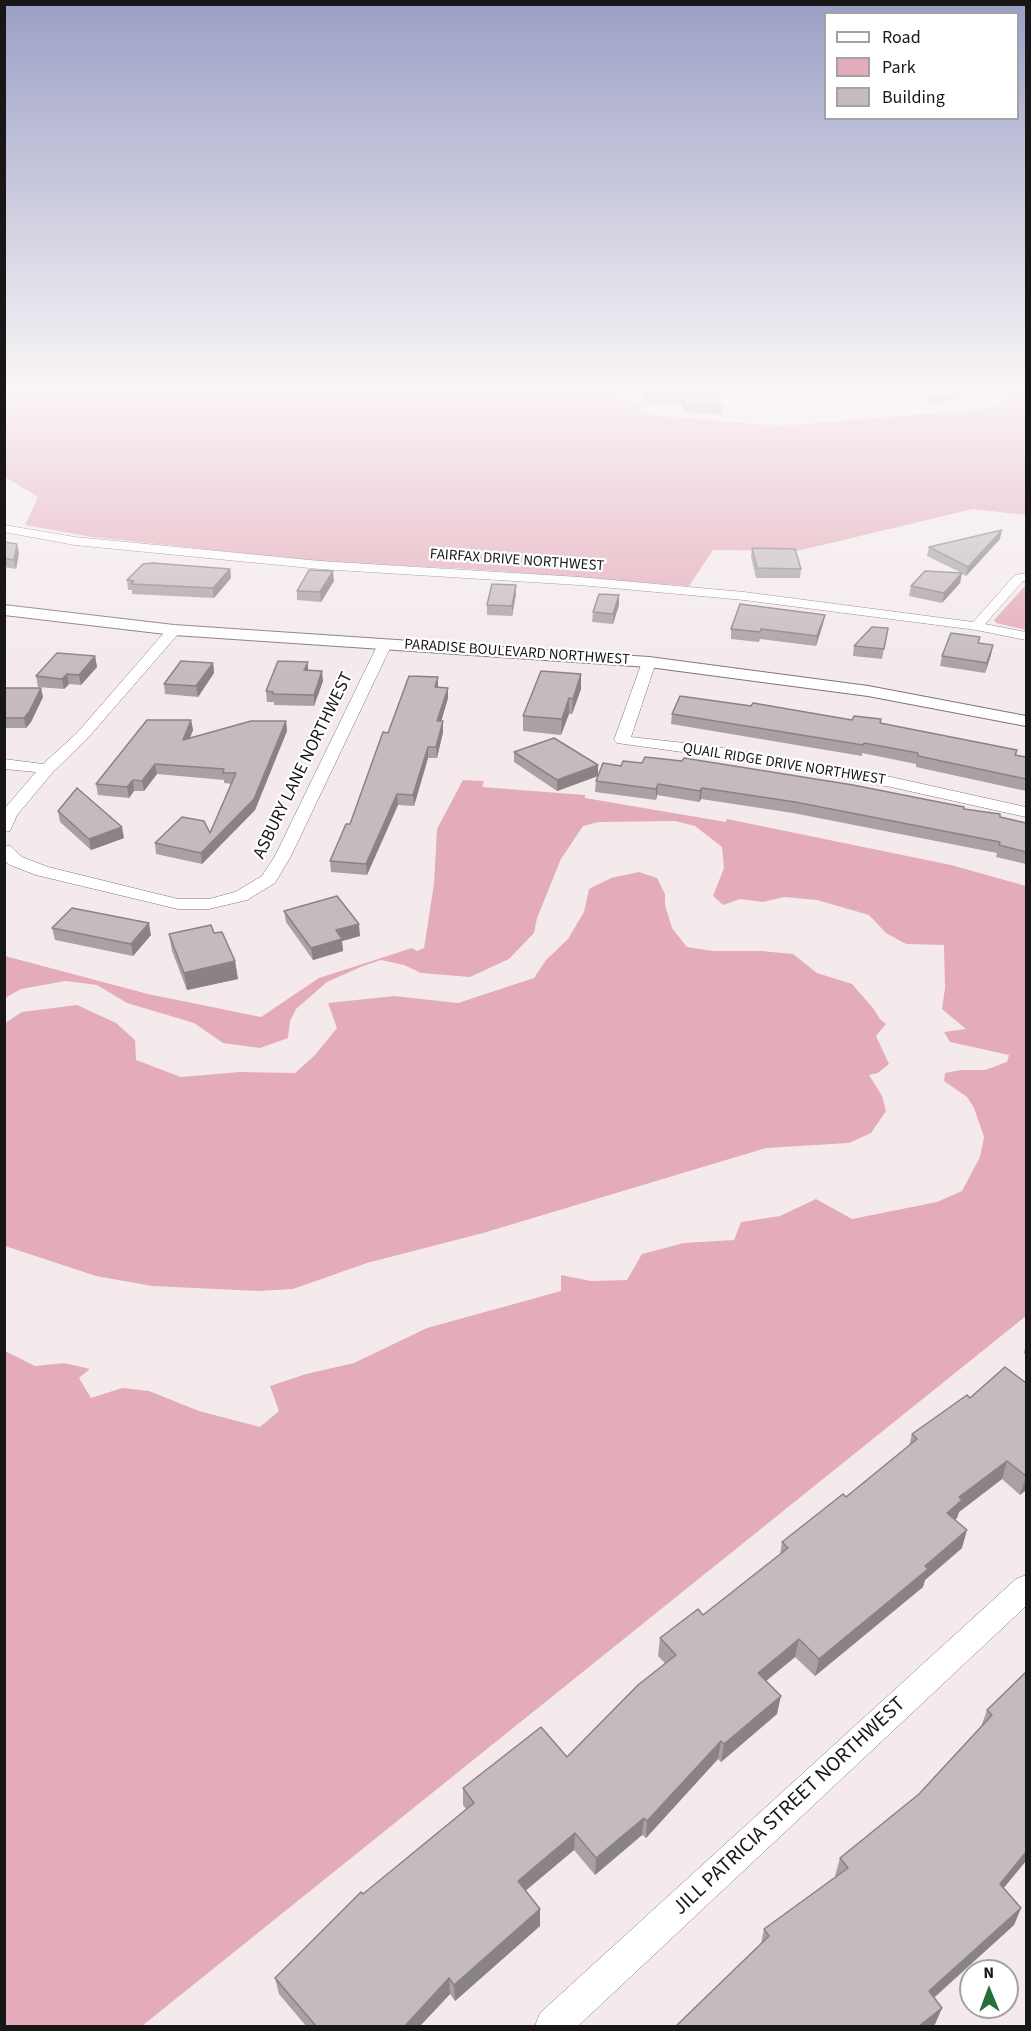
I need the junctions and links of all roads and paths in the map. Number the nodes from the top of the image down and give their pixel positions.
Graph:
1 (4, 528) edge
2 (1026, 577) edge
3 (4, 610) edge
4 (976, 626) junction
5 (174, 630) junction
6 (1026, 636) edge
7 (385, 644) junction
8 (649, 662) junction
9 (1026, 721) edge
10 (4, 764) edge
11 (47, 769) junction
12 (1026, 812) edge
13 (4, 827) edge
14 (4, 850) edge
15 (1026, 1588) edge
16 (553, 2026) edge

1 - 4 street, FAIRFAX DRIVE NORTHWEST
2 - 4 street
3 - 5 street, PARADISE BOULEVARD NORTHWEST
4 - 6 street, FAIRFAX DRIVE NORTHWEST
5 - 7 street, PARADISE BOULEVARD NORTHWEST
5 - 11 street
7 - 8 street, PARADISE BOULEVARD NORTHWEST
7 - 14 street, ASBURY LANE NORTHWEST
8 - 9 street, PARADISE BOULEVARD NORTHWEST
8 - 12 street, QUAIL RIDGE DRIVE NORTHWEST
10 - 11 street
11 - 13 street
15 - 16 street, JILL PATRICIA STREET NORTHWEST

